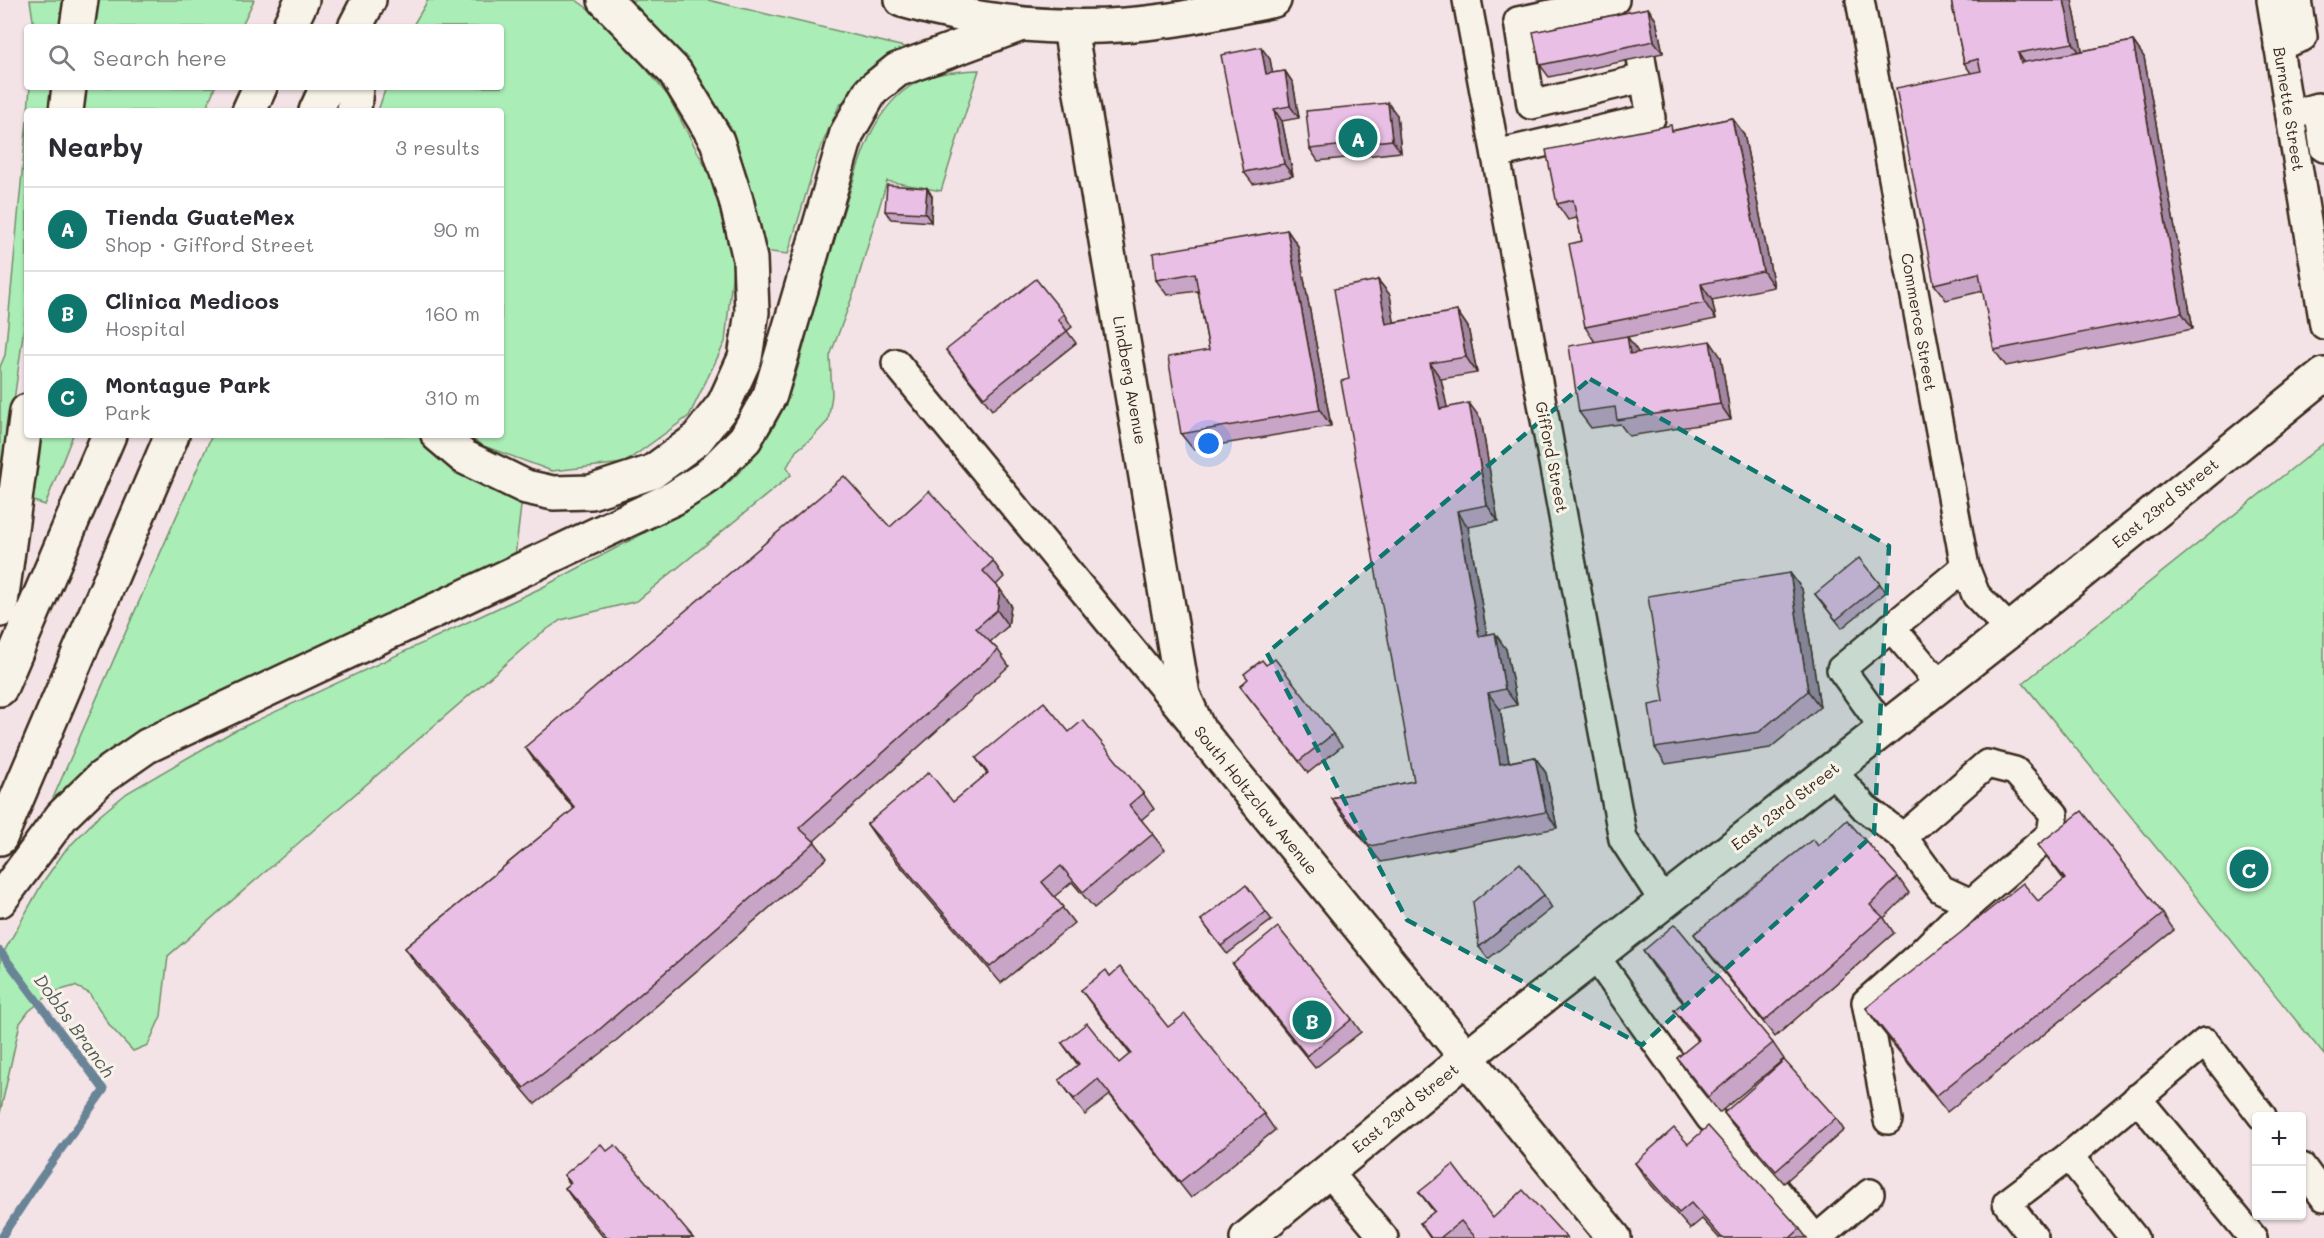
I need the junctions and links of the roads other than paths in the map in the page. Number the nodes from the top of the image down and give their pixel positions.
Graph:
1 (81, 0) edge
2 (302, 0) edge
3 (605, 0) edge
4 (902, 0) edge
5 (1274, 0) edge
6 (1467, 0) edge
7 (1860, 0) edge
8 (2271, 0) edge
9 (2297, 0) edge
10 (1585, 3) edge
11 (1627, 5) edge
12 (1557, 12) junction
13 (77, 24) edge
14 (290, 24) edge
15 (1019, 25) junction
16 (1070, 28) junction
17 (1520, 38) junction
18 (1562, 41) edge
19 (2278, 46) junction
20 (1476, 47) junction
21 (1604, 88) junction
22 (1567, 89) junction
23 (69, 90) edge
24 (259, 90) edge
25 (326, 90) edge
26 (356, 90) edge
27 (1528, 106) junction
28 (2321, 107) edge
29 (66, 108) edge
30 (250, 108) edge
31 (317, 108) edge
32 (354, 108) edge
33 (2290, 115) junction
34 (1488, 116) junction
35 (1613, 127) junction
36 (1571, 136) junction
37 (1530, 146) junction
38 (2324, 148) edge
39 (1496, 154) junction
40 (2318, 250) edge
41 (2324, 325) edge
42 (896, 363) dead end
43 (2324, 375) edge
44 (24, 433) edge
45 (109, 438) edge
46 (171, 438) edge
47 (442, 438) edge
48 (1965, 567) junction
49 (0, 610) edge
50 (1891, 627) junction
51 (2010, 630) junction
52 (1939, 684) junction
53 (0, 689) edge
54 (1884, 728) junction
55 (1198, 729) junction
56 (1831, 770) junction
57 (1903, 837) junction
58 (0, 838) edge
59 (0, 900) edge
60 (1664, 902) junction
61 (1971, 903) junction
62 (1595, 956) junction
63 (1467, 1057) junction
64 (2138, 1098) junction
65 (2259, 1112) edge
66 (1888, 1120) dead end
67 (2069, 1156) junction
68 (1329, 1171) junction
69 (2306, 1174) edge
70 (1870, 1193) dead end
71 (2324, 1197) edge
72 (1246, 1238) edge
73 (1384, 1238) edge
74 (1614, 1238) edge
75 (1816, 1238) edge
76 (2034, 1238) edge
77 (2134, 1238) edge
78 (2253, 1238) edge

1 - 13 main road
2 - 14 main road
3 - 47 main road
4 - 15 main road
5 - 16 main road
6 - 20 street, Gifford Street
7 - 48 street, Commerce Street
8 - 19 street, Burnette Street
9 - 19 street
10 - 11 street
10 - 12 street
12 - 17 street
12 - 18 street
15 - 16 main road
15 - 59 main road
16 - 55 main road, Lindberg Avenue
17 - 20 street
17 - 27 street
19 - 33 street, Burnette Street
20 - 34 street, Gifford Street
21 - 22 street
21 - 35 street
21 - 35 street
22 - 27 street
22 - 36 street
23 - 29 main road
24 - 30 main road
25 - 31 main road
26 - 32 main road
27 - 34 street
27 - 37 street
28 - 33 street
28 - 38 street
33 - 40 street, Burnette Street
34 - 39 street, Gifford Street
35 - 36 street
36 - 37 street
37 - 39 street
39 - 60 street, Gifford Street
40 - 41 street, Burnette Street
42 - 55 street, South Holtzclaw Avenue
43 - 51 main road, East 23rd Street
44 - 49 main road
45 - 53 main road
46 - 58 main road
48 - 50 street
48 - 51 street, Commerce Street
50 - 52 street
50 - 54 street
51 - 52 main road, East 23rd Street
52 - 54 main road, East 23rd Street
54 - 56 main road, East 23rd Street
55 - 63 main road, South Holtzclaw Avenue
56 - 57 street
56 - 60 main road, East 23rd Street
57 - 61 street
57 - 61 street
60 - 62 main road, East 23rd Street
61 - 66 street
62 - 63 main road, East 23rd Street
62 - 75 street
63 - 68 main road, East 23rd Street
63 - 74 main road, South Holtzclaw Avenue
64 - 65 street
64 - 67 street
64 - 78 street
67 - 76 street
67 - 77 street
68 - 72 main road, East 23rd Street
68 - 73 street
69 - 71 street
70 - 75 street

